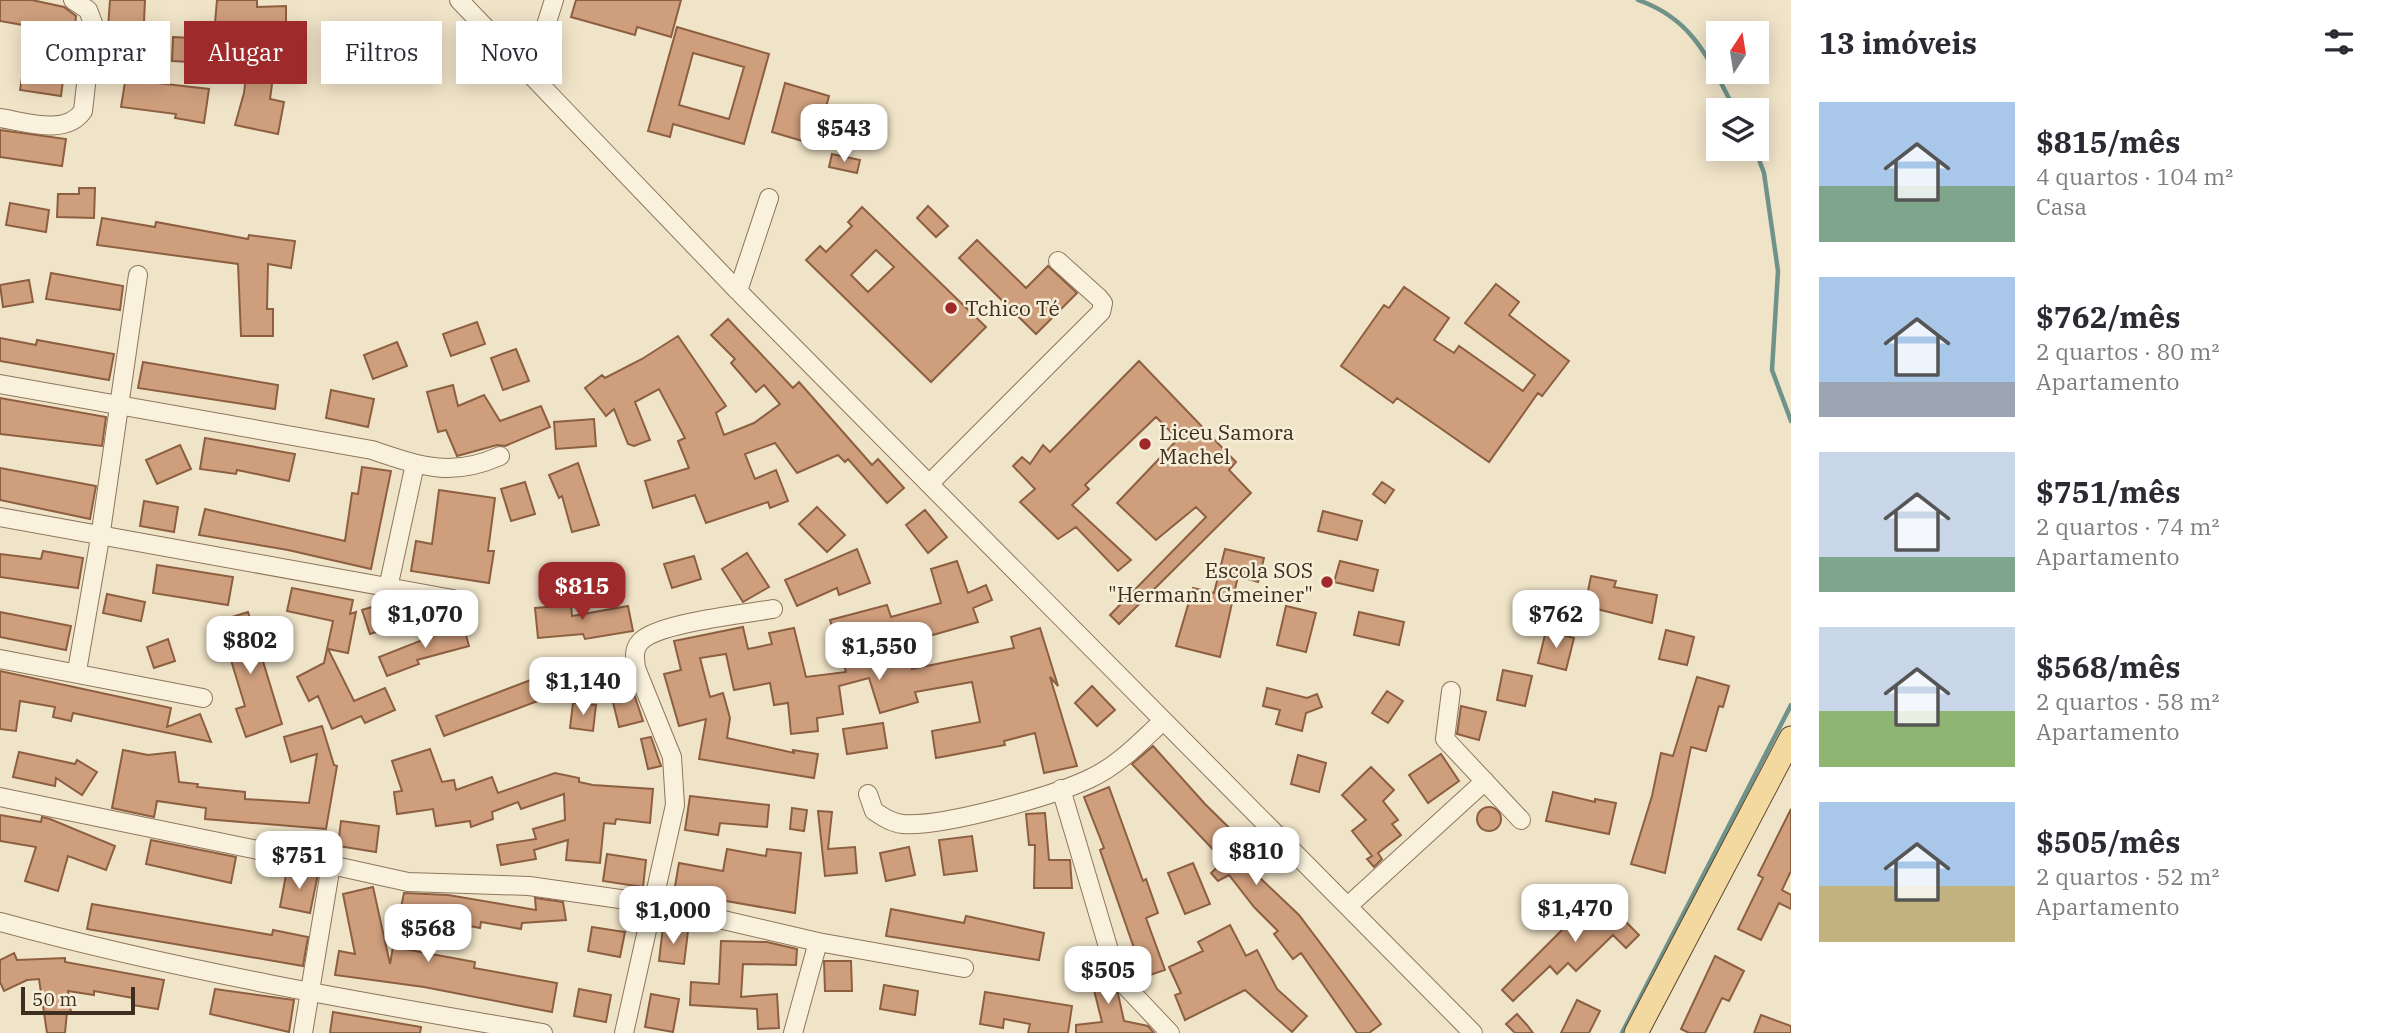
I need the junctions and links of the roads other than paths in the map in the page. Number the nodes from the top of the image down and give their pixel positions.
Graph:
1 (73, 0) edge
2 (459, 0) edge
3 (554, 0) edge
4 (480, 21) edge
5 (547, 21) edge
6 (542, 84) edge
7 (0, 118) edge
8 (769, 198) dead end
9 (1058, 261) dead end
10 (138, 275) dead end
11 (738, 291) junction
12 (0, 384) edge
13 (119, 408) junction
14 (500, 456) dead end
15 (415, 464) junction
16 (929, 484) junction
17 (0, 517) edge
18 (100, 538) junction
19 (388, 588) junction
20 (453, 599) dead end
21 (773, 609) dead end
22 (0, 659) edge
23 (77, 671) junction
24 (1451, 691) dead end
25 (203, 698) dead end
26 (1163, 721) junction
27 (1791, 738) edge
28 (1485, 781) junction
29 (1061, 789) junction
30 (868, 794) dead end
31 (0, 797) edge
32 (1521, 820) dead end
33 (331, 864) junction
34 (655, 904) junction
35 (1348, 906) junction
36 (0, 922) edge
37 (818, 942) junction
38 (964, 968) dead end
39 (309, 993) junction
40 (303, 1033) edge
41 (543, 1033) edge
42 (624, 1033) edge
43 (793, 1033) edge
44 (1170, 1033) edge
45 (1473, 1033) edge
46 (1636, 1033) edge

1 - 7 street
2 - 4 street
3 - 5 street
6 - 11 street
8 - 11 street
9 - 16 street
10 - 13 street
11 - 16 street
12 - 13 street
13 - 15 street
13 - 18 street
14 - 15 street
15 - 19 street
16 - 26 street
17 - 18 street
18 - 19 street
18 - 23 street
19 - 20 street
21 - 34 street
22 - 23 street
23 - 25 street
24 - 28 street
26 - 29 street
26 - 35 street
27 - 46 main road
28 - 32 street
28 - 35 street
29 - 30 street
29 - 44 street
31 - 33 street
33 - 34 street
33 - 39 street
34 - 37 street
34 - 42 street
35 - 45 street
36 - 39 street
37 - 38 street
37 - 43 street
39 - 40 street
39 - 41 street

